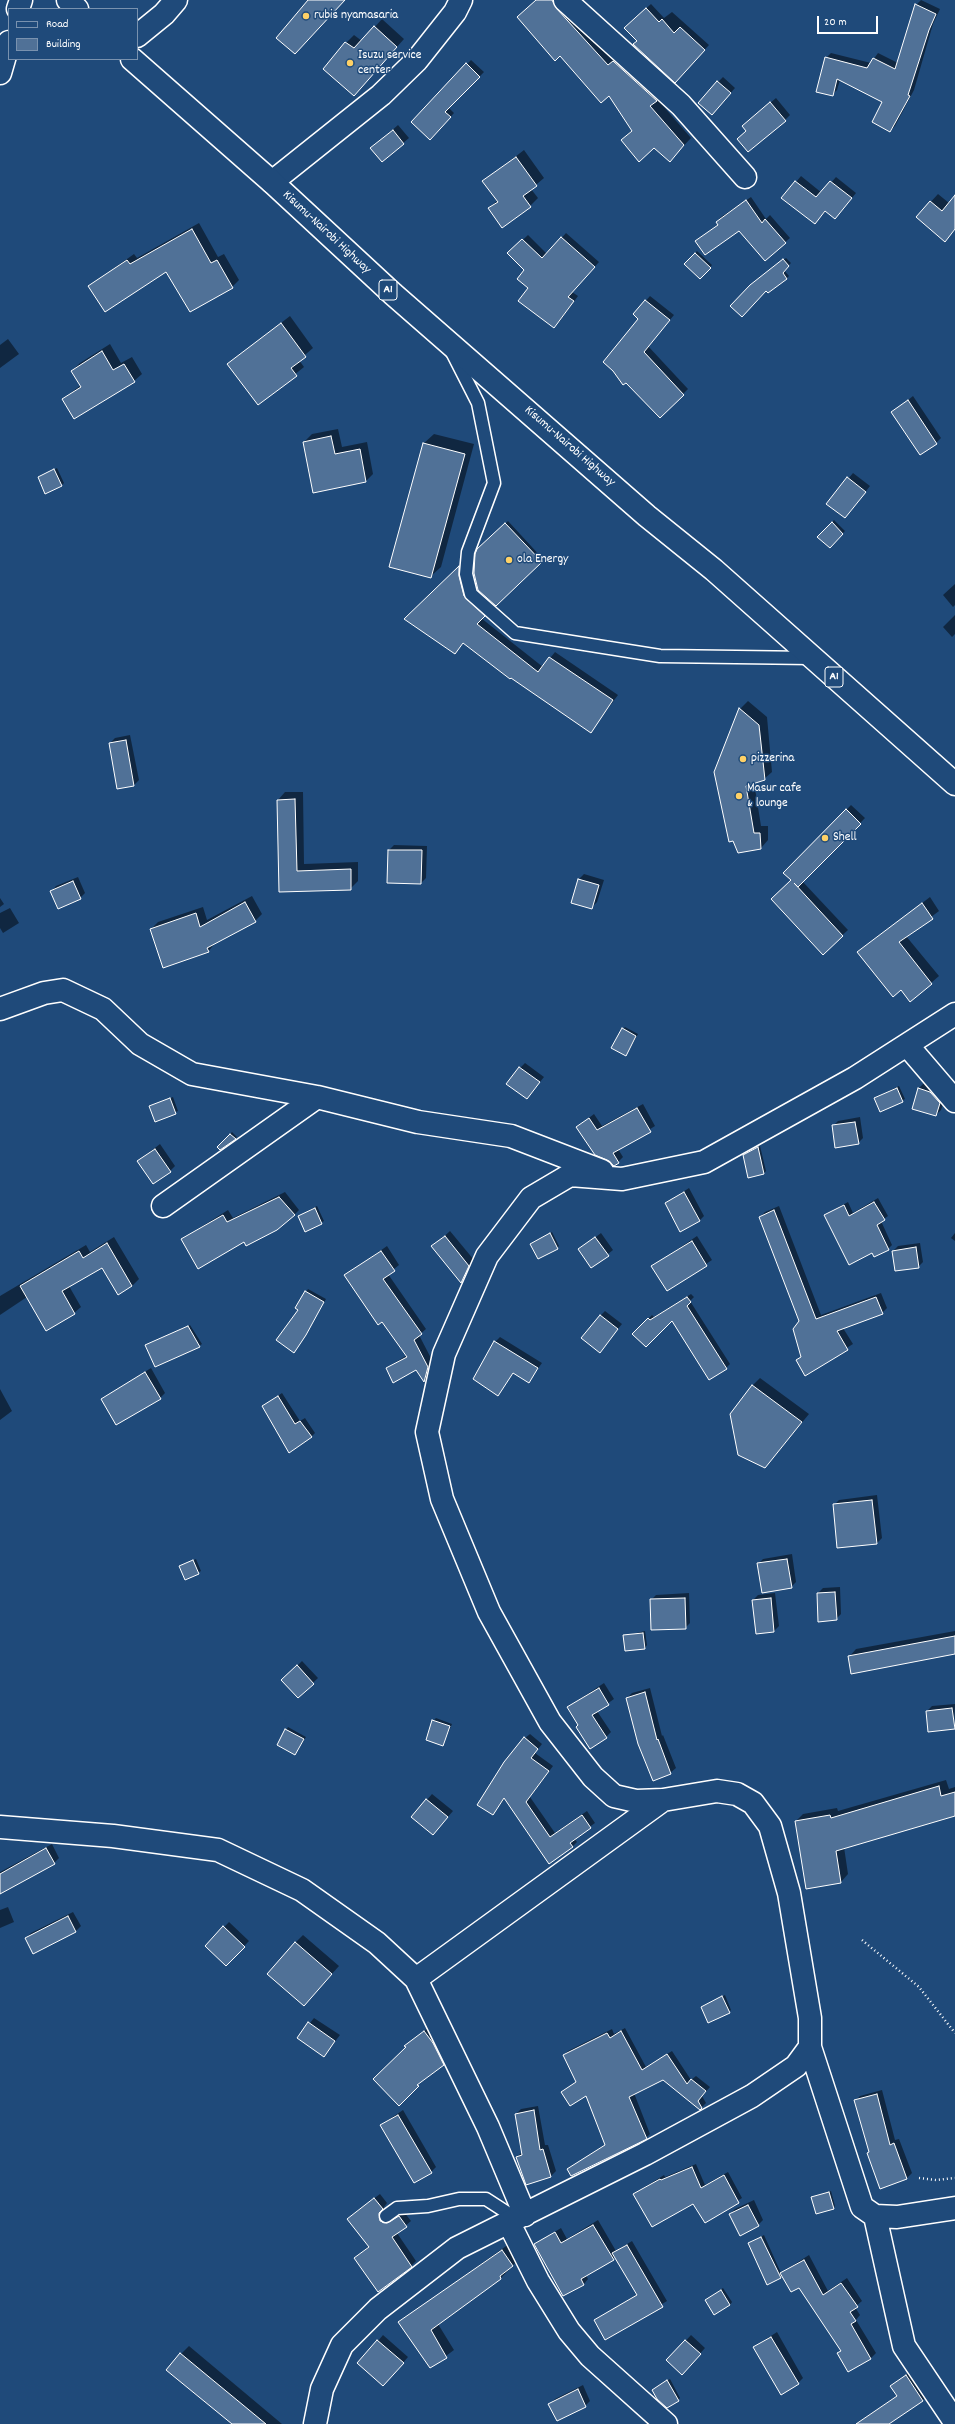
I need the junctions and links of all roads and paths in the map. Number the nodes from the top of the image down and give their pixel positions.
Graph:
1 (68, 0) edge
2 (176, 0) edge
3 (461, 0) edge
4 (566, 0) edge
5 (76, 8) edge
6 (138, 35) edge
7 (8, 45) edge
8 (133, 60) edge
9 (0, 73) edge
10 (745, 177) dead end
11 (272, 182) junction
12 (445, 339) junction
13 (714, 570) joint
14 (814, 658) junction
15 (955, 784) edge
16 (0, 1009) edge
17 (955, 1014) edge
18 (907, 1045) junction
19 (317, 1097) junction
20 (955, 1101) edge
21 (622, 1179) junction
22 (163, 1206) dead end
23 (663, 1800) junction
24 (0, 1827) edge
25 (862, 1940) dead end
26 (416, 1979) junction
27 (955, 2033) edge
28 (810, 2047) junction
29 (919, 2178) dead end
30 (955, 2178) edge
31 (955, 2208) edge
32 (386, 2216) dead end
33 (875, 2216) junction
34 (517, 2219) junction
35 (955, 2422) edge
36 (315, 2424) edge
37 (666, 2424) edge

1 - 5 main road
2 - 6 main road
3 - 11 main road
4 - 10 main road
7 - 9 main road
8 - 11 main road, Kisumu-Nairobi Highway / A1
11 - 12 main road, Kisumu-Nairobi Highway / A1
12 - 13 main road, Kisumu-Nairobi Highway / A1
12 - 14 lane
13 - 14 main road, A1 / A1
14 - 15 main road, A1 / A1
16 - 19 main road
17 - 18 main road
18 - 20 main road
18 - 21 main road
19 - 21 main road
19 - 22 main road
21 - 23 main road
23 - 26 main road
23 - 28 main road
24 - 26 main road
25 - 27 path
26 - 34 main road
28 - 33 main road
28 - 34 main road
29 - 30 path
31 - 33 main road
32 - 34 lane
33 - 35 main road
34 - 36 main road
34 - 37 main road

